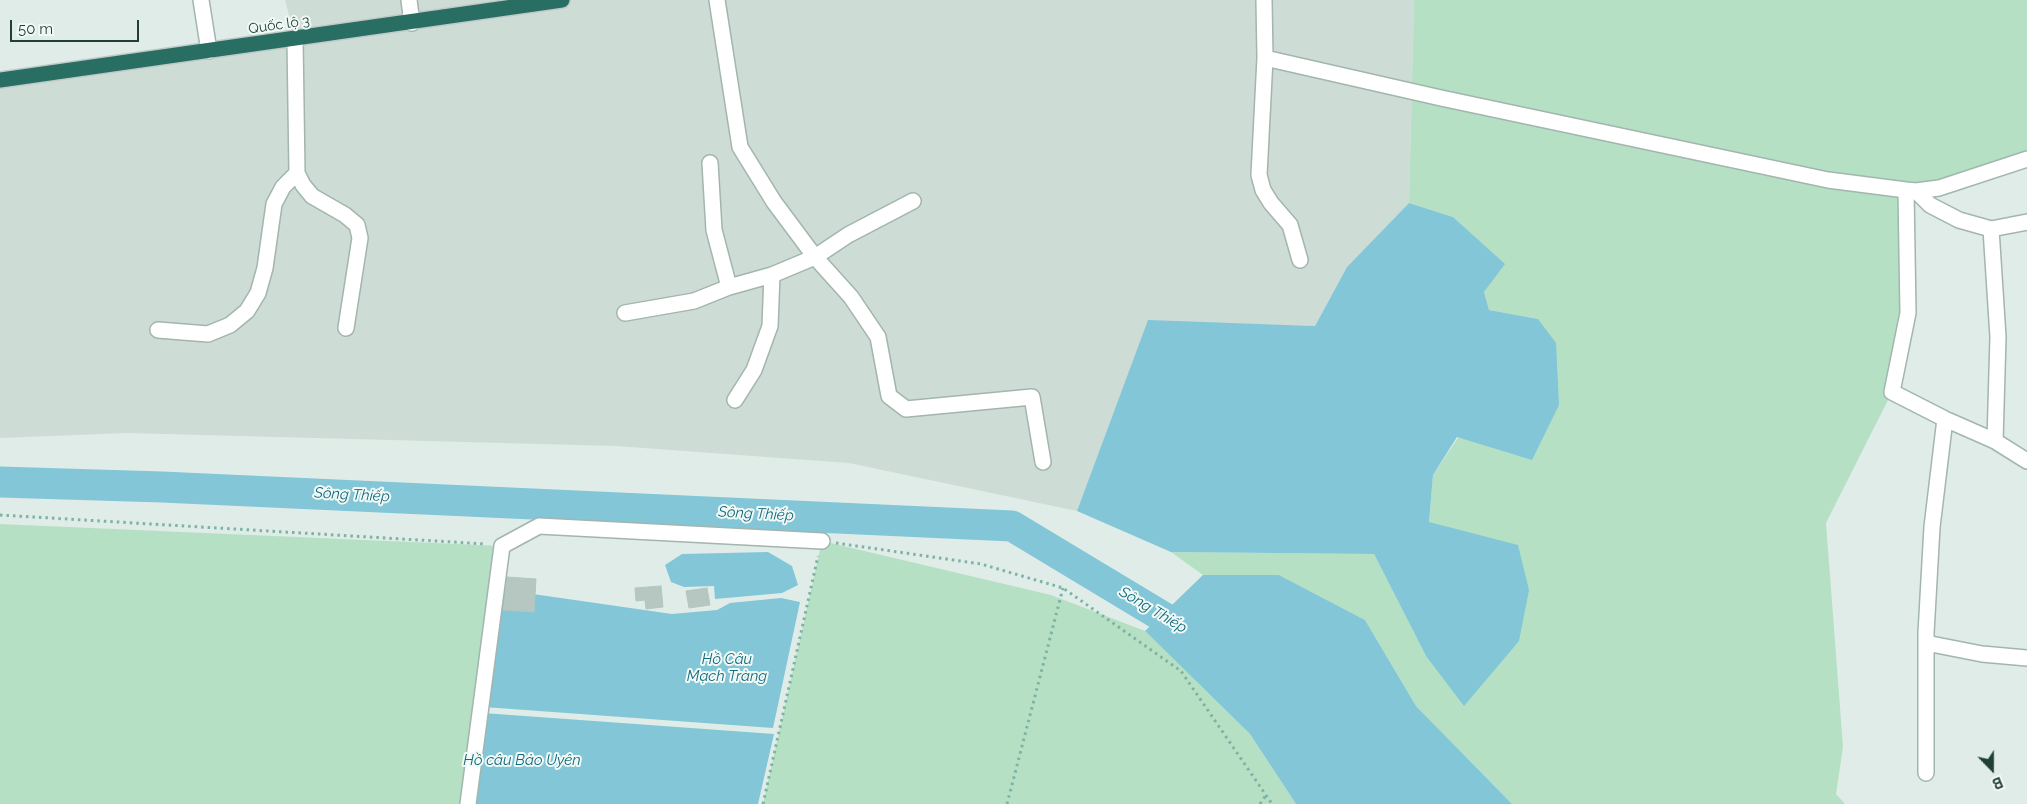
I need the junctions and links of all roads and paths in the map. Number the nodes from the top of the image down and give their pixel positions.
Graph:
1 (201, 0) edge
2 (409, 0) edge
3 (562, 0) edge
4 (717, 0) edge
5 (1264, 0) edge
6 (540, 1) edge
7 (495, 5) edge
8 (412, 23) junction
9 (295, 39) junction
10 (209, 51) junction
11 (1265, 58) junction
12 (0, 80) edge
13 (2027, 159) edge
14 (710, 163) dead end
15 (297, 173) junction
16 (1911, 191) junction
17 (913, 201) dead end
18 (2027, 222) edge
19 (1991, 229) junction
20 (815, 257) junction
21 (1300, 260) dead end
22 (772, 275) junction
23 (729, 287) junction
24 (625, 313) dead end
25 (346, 328) dead end
26 (158, 330) dead end
27 (735, 400) dead end
28 (1945, 419) junction
29 (1995, 441) junction
30 (2027, 460) edge
31 (1043, 462) dead end
32 (0, 516) edge
33 (822, 541) junction
34 (502, 546) junction
35 (1063, 588) junction
36 (1926, 643) junction
37 (2027, 658) edge
38 (1926, 773) dead end
39 (1266, 795) junction
40 (468, 804) edge
41 (763, 804) edge
42 (1007, 804) edge
43 (1260, 804) edge
44 (1272, 804) edge

1 - 10 street
2 - 8 street
3 - 6 highway, Quốc lộ 3
4 - 20 street
5 - 11 street
6 - 7 highway, Quốc lộ 3
7 - 8 highway, Quốc lộ 3
8 - 9 highway, Quốc lộ 3
9 - 10 highway, Quốc lộ 3
9 - 15 street
10 - 12 highway, Quốc lộ 3
11 - 16 street
11 - 21 street
13 - 16 street
14 - 23 street
15 - 25 street
15 - 26 street
16 - 19 street
16 - 28 street
17 - 20 street
18 - 19 street
19 - 29 street
20 - 22 street
20 - 31 street
22 - 23 street
22 - 27 street
23 - 24 street
28 - 29 street
28 - 36 street
29 - 30 street
32 - 34 path
33 - 34 street
33 - 35 path
33 - 41 path
34 - 40 street
35 - 39 path
35 - 42 path
36 - 37 street
36 - 38 street
39 - 43 path
39 - 44 path

